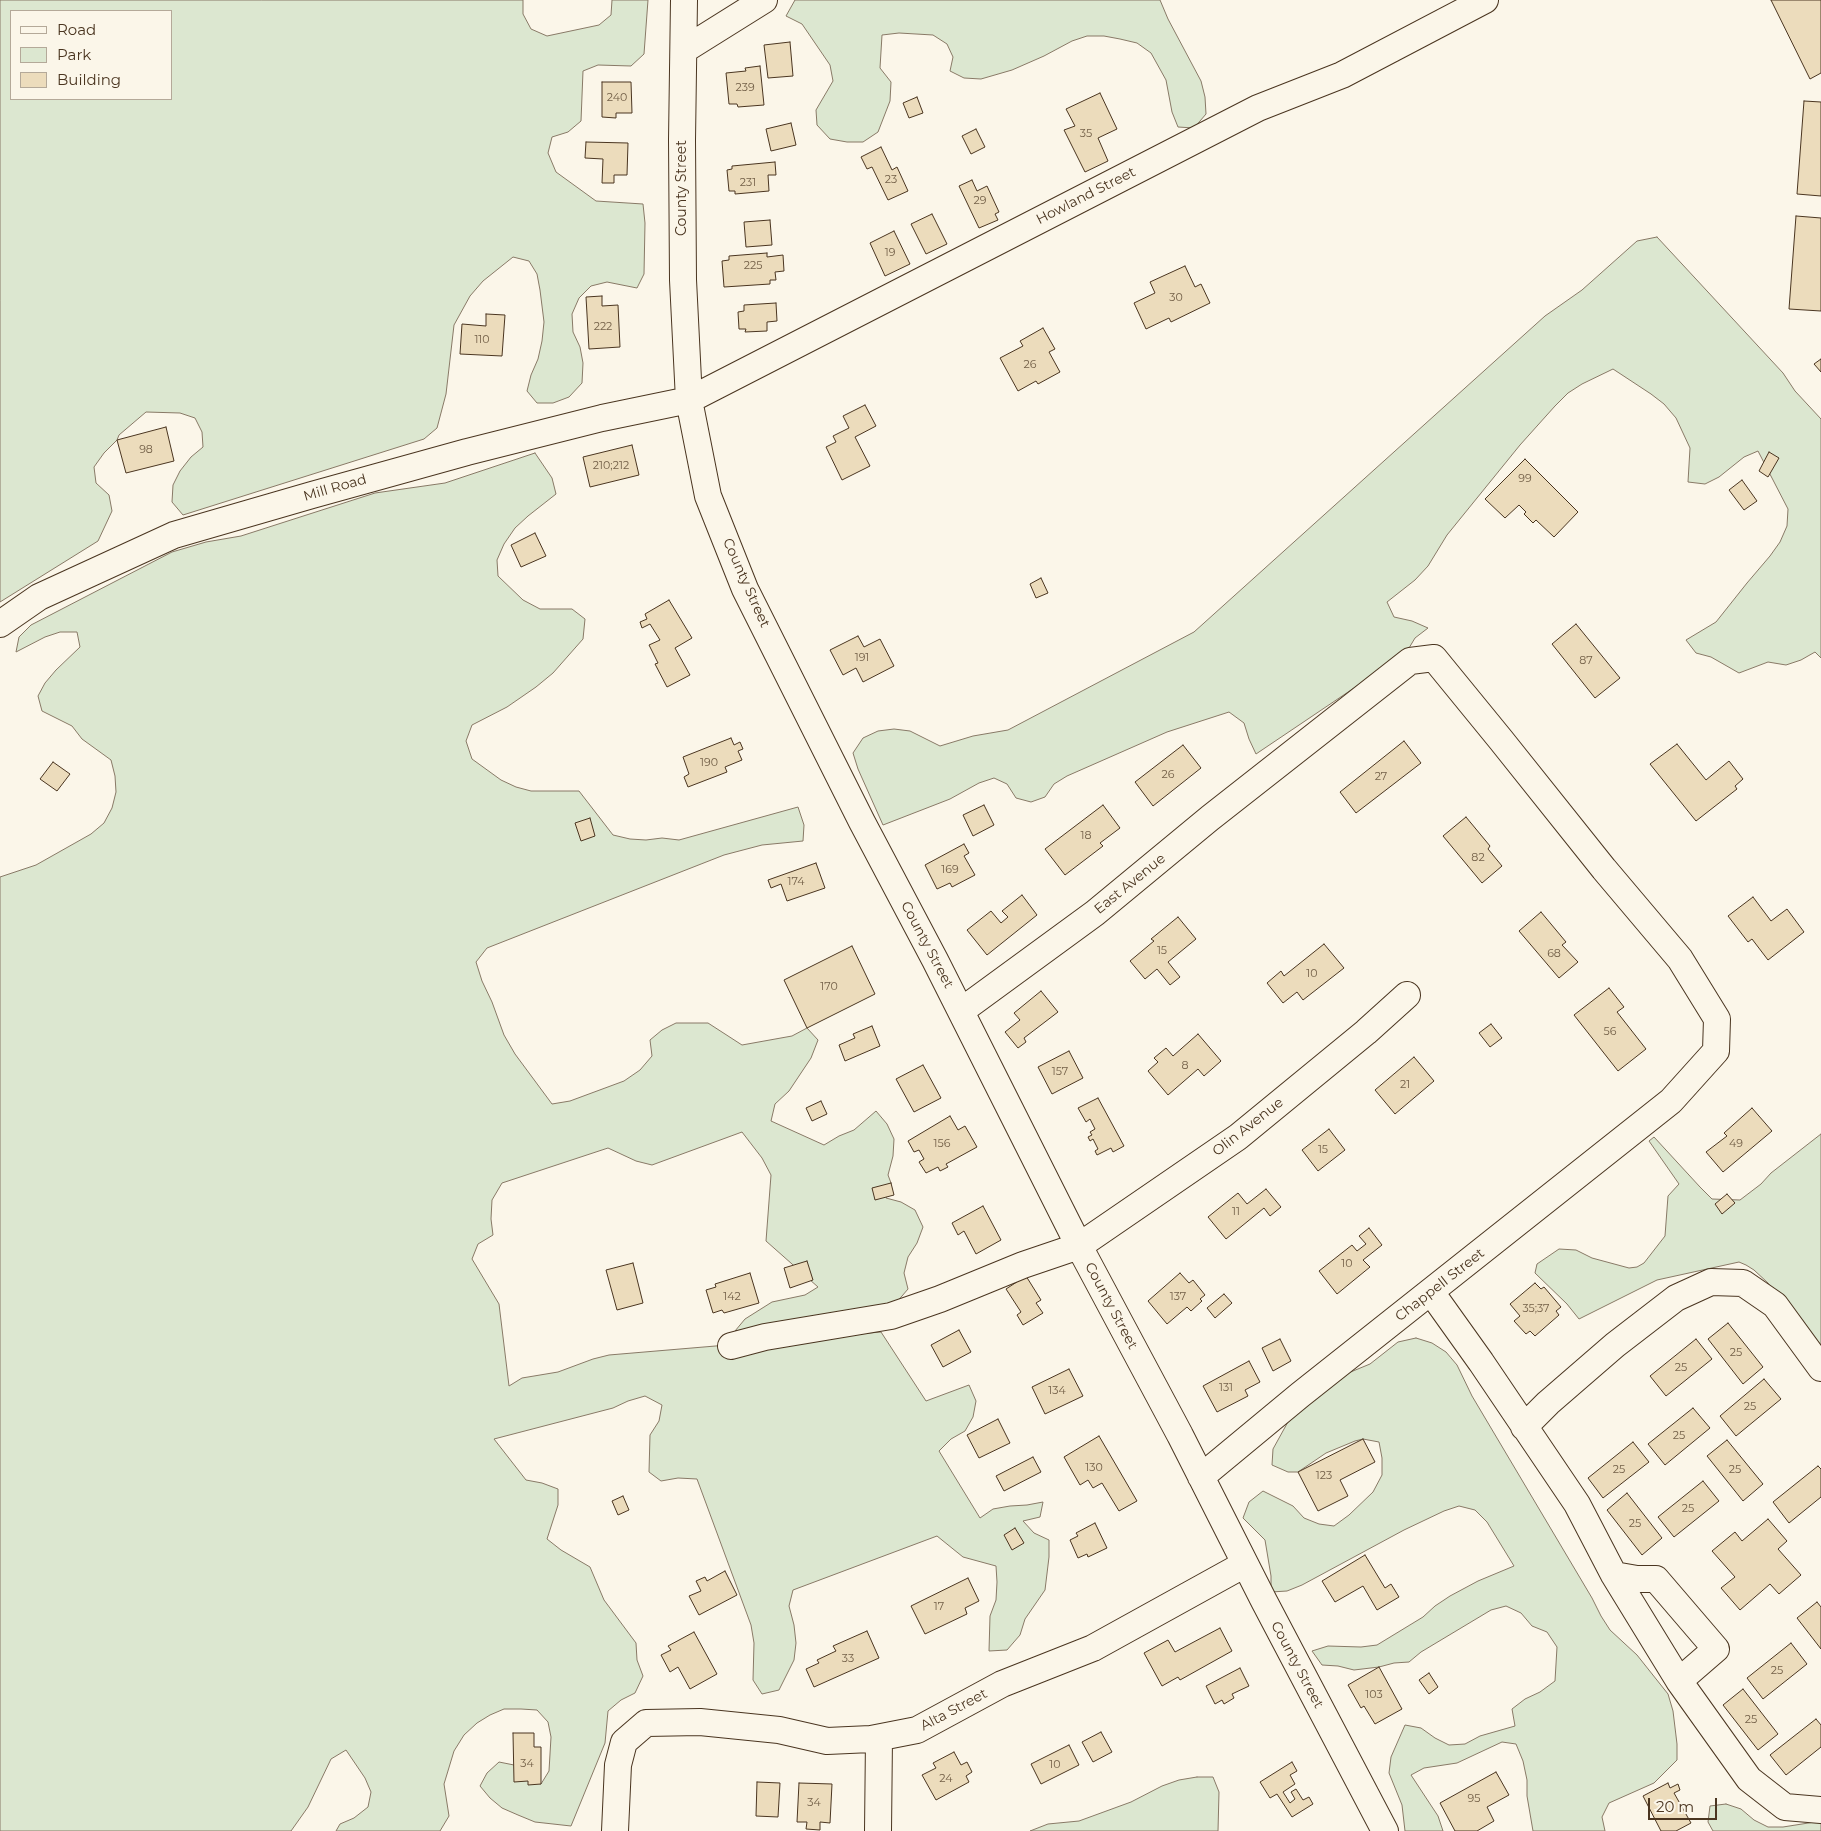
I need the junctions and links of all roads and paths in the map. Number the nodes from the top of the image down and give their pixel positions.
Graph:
1 (684, 0) edge
2 (764, 0) edge
3 (1485, 0) edge
4 (684, 50) junction
5 (689, 400) junction
6 (0, 624) edge
7 (1407, 995) dead end
8 (961, 1011) junction
9 (1678, 1093) joint
10 (1079, 1246) junction
11 (1431, 1292) junction
12 (731, 1346) dead end
13 (1821, 1368) edge
14 (1524, 1427) junction
15 (1201, 1477) junction
16 (1245, 1564) junction
17 (1614, 1575) junction
18 (1679, 1681) junction
19 (879, 1738) junction
20 (1821, 1810) edge
21 (615, 1831) edge
22 (878, 1831) edge
23 (1386, 1831) edge

1 - 4 street, County Street
2 - 4 street
3 - 5 street, Howland Street
4 - 5 street, County Street
5 - 6 street, Mill Road
5 - 8 street, County Street
7 - 10 street, Olin Avenue
8 - 9 street, East Avenue
8 - 10 street, County Street
9 - 11 street, Chappell Street
10 - 12 street, Olin Avenue
10 - 15 street, County Street
11 - 14 street
11 - 15 street, Chappell Street
13 - 14 street
14 - 17 street
15 - 16 street, County Street
16 - 19 street, Alta Street
16 - 23 street, County Street
17 - 18 street
17 - 18 street
18 - 20 street
19 - 21 street, Alta Street
19 - 22 street

